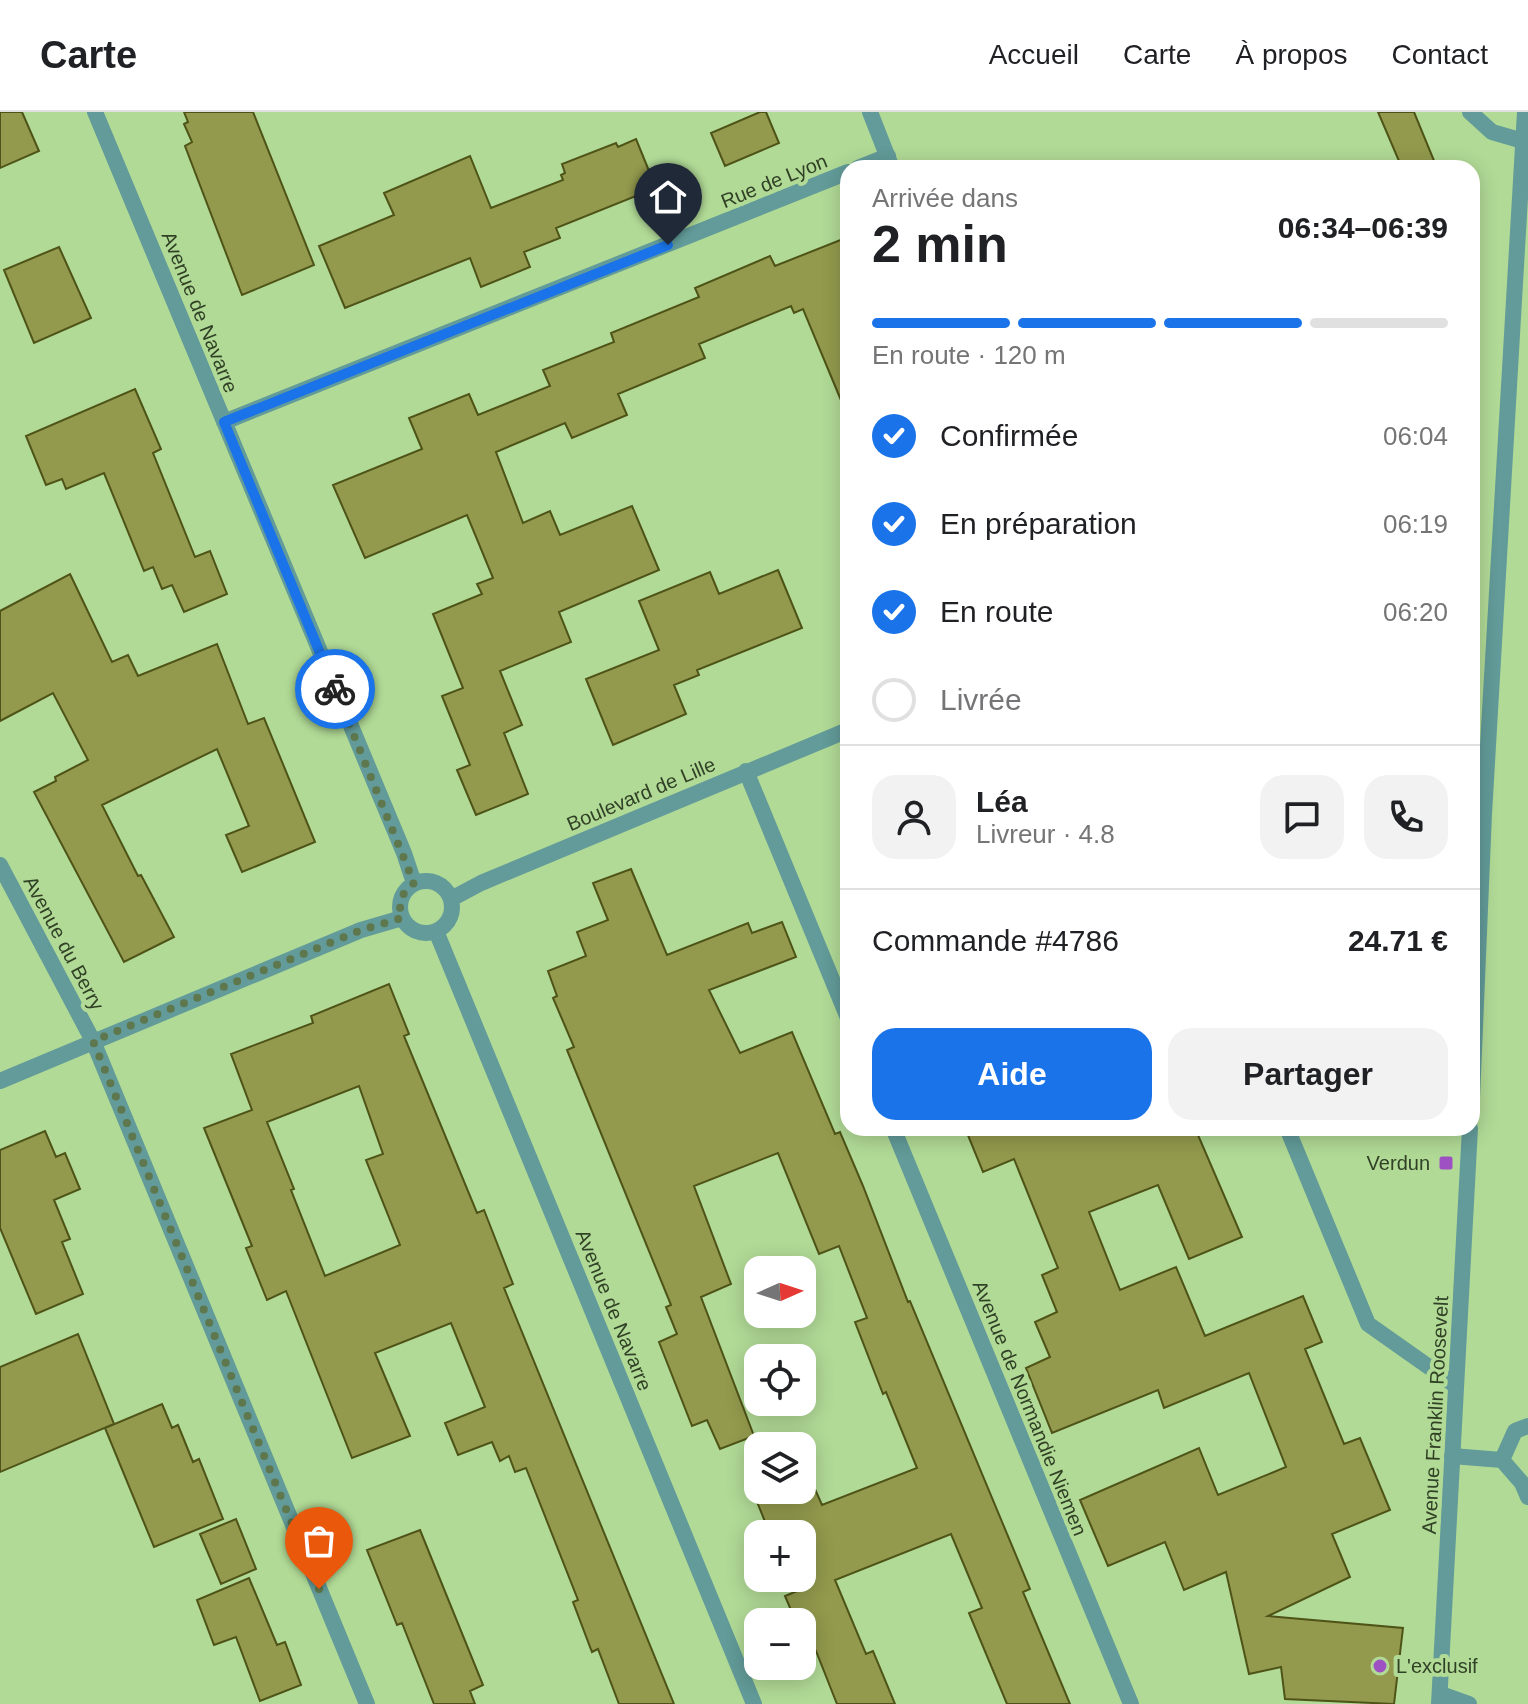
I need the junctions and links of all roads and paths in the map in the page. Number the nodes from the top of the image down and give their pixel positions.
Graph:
1 (95, 112) edge
2 (870, 112) edge
3 (1470, 112) edge
4 (1525, 112) edge
5 (1523, 141) junction
6 (889, 160) edge
7 (840, 175) edge
8 (1520, 321) edge
9 (224, 422) junction
10 (840, 733) edge
11 (746, 771) junction
12 (0, 865) edge
13 (414, 883) junction
14 (451, 899) junction
15 (402, 918) junction
16 (1480, 919) edge
17 (436, 931) junction
18 (840, 999) edge
19 (93, 1041) junction
20 (0, 1081) edge
21 (896, 1136) edge
22 (1290, 1136) edge
23 (1470, 1136) edge
24 (1456, 1386) junction
25 (1528, 1426) edge
26 (1452, 1456) junction
27 (1502, 1460) junction
28 (1528, 1497) edge
29 (1440, 1699) edge
30 (367, 1704) edge
31 (754, 1704) edge
32 (1131, 1704) edge
33 (1469, 1704) edge

1 - 9 street, Avenue de Navarre
2 - 6 street
3 - 5 street
4 - 5 street
5 - 8 street
7 - 9 street, Rue de Lyon
8 - 16 street
9 - 13 street, Avenue de Navarre
10 - 11 street, Boulevard de Lille
11 - 14 street, Boulevard de Lille
11 - 18 street
12 - 19 street, Avenue du Berry
13 - 14 street
13 - 15 street
14 - 17 street
15 - 17 street
15 - 19 street
17 - 31 street, Avenue de Navarre
19 - 20 street
19 - 30 street, Avenue du Berry
21 - 32 street, Avenue de Normandie Niemen
22 - 24 street
23 - 24 street, Avenue Franklin Roosevelt
24 - 26 street, Avenue Franklin Roosevelt
25 - 27 street
26 - 27 street
26 - 29 street, Avenue Franklin Roosevelt
27 - 28 street
29 - 33 street

